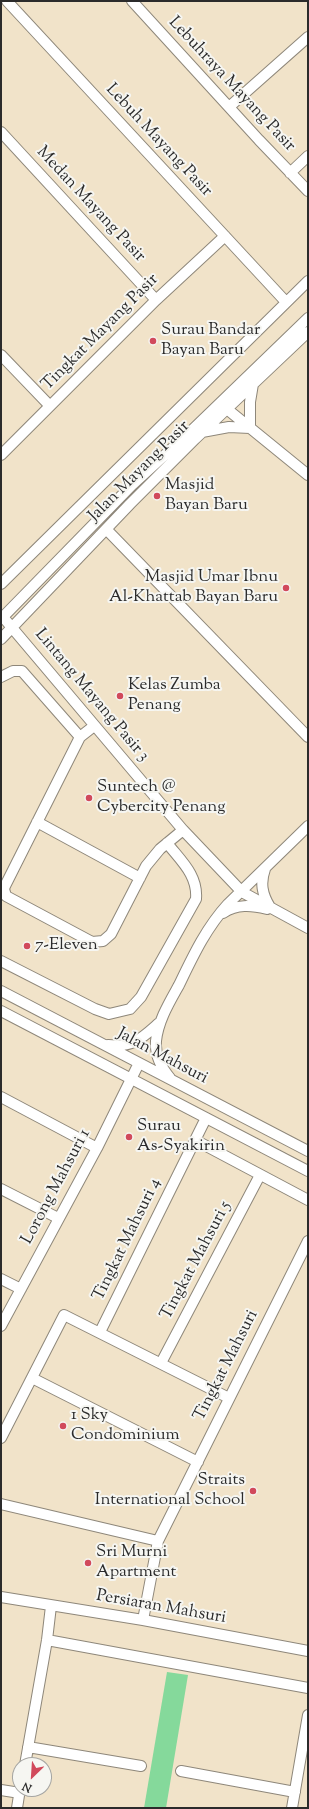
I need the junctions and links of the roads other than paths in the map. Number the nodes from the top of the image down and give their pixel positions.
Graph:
1 (7, 1) edge
2 (132, 1) edge
3 (308, 38) edge
4 (229, 107) junction
5 (1, 132) edge
6 (308, 156) edge
7 (290, 173) junction
8 (308, 191) edge
9 (225, 236) junction
10 (308, 281) edge
11 (156, 300) junction
12 (286, 302) junction
13 (308, 318) edge
14 (308, 332) edge
15 (1, 354) edge
16 (253, 384) junction
17 (223, 405) junction
18 (50, 406) junction
19 (250, 428) junction
20 (202, 432) junction
21 (1, 455) edge
22 (308, 475) edge
23 (106, 529) junction
24 (1, 584) edge
25 (2, 614) edge
26 (12, 628) junction
27 (1, 639) edge
28 (1, 677) edge
29 (94, 726) junction
30 (80, 737) junction
31 (308, 737) edge
32 (37, 822) junction
33 (308, 826) edge
34 (183, 830) junction
35 (167, 843) junction
36 (266, 867) junction
37 (140, 878) junction
38 (242, 892) junction
39 (275, 911) junction
40 (216, 917) junction
41 (308, 928) edge
42 (1, 961) edge
43 (1, 991) edge
44 (1, 1011) edge
45 (159, 1022) junction
46 (102, 1044) junction
47 (139, 1063) junction
48 (131, 1079) junction
49 (173, 1081) junction
50 (1, 1097) edge
51 (206, 1118) junction
52 (195, 1140) junction
53 (97, 1148) junction
54 (308, 1151) edge
55 (308, 1171) edge
56 (260, 1175) junction
57 (1, 1189) edge
58 (308, 1200) edge
59 (58, 1218) junction
60 (308, 1241) edge
61 (1, 1280) edge
62 (20, 1289) junction
63 (1, 1326) edge
64 (100, 1332) junction
65 (161, 1363) junction
66 (32, 1378) junction
67 (230, 1398) junction
68 (1, 1438) edge
69 (198, 1462) junction
70 (1, 1504) edge
71 (158, 1541) junction
72 (3, 1599) edge
73 (52, 1606) junction
74 (142, 1620) junction
75 (47, 1640) junction
76 (308, 1651) edge
77 (308, 1688) edge
78 (308, 1715) edge
79 (28, 1747) junction
80 (26, 1757) edge
81 (141, 1766) dead end
82 (181, 1771) dead end
83 (1, 1790) edge
84 (12, 1791) edge
85 (295, 1792) junction
86 (19, 1797) edge
87 (17, 1808) edge
88 (292, 1808) edge

1 - 9 street, Lebuh Mayang Pasir
2 - 4 street, Lebuhraya Mayang Pasir
3 - 4 street
4 - 7 street, Lebuhraya Mayang Pasir
5 - 11 street, Medan Mayang Pasir
6 - 7 street
7 - 8 street, Lebuhraya Mayang Pasir
9 - 11 street, Tingkat Mayang Pasir
9 - 12 street, Lebuh Mayang Pasir
10 - 12 street, Jalan Mayang Pasir
11 - 18 street, Tingkat Mayang Pasir
12 - 24 street, Jalan Mayang Pasir
13 - 17 street, Jalan Mayang Pasir
14 - 16 street, Jalan Mayang Pasir
15 - 18 street
16 - 17 street, Jalan Mayang Pasir
16 - 19 street
17 - 19 street
17 - 20 street, Jalan Mayang Pasir
17 - 25 street, Jalan Mayang Pasir
18 - 21 street, Tingkat Mayang Pasir
19 - 20 street
19 - 22 street
20 - 23 street, Jalan Mayang Pasir
23 - 26 street, Jalan Mayang Pasir
23 - 31 street
25 - 26 street, Lintang Mayang Pasir 3
26 - 27 street, Jalan Mayang Pasir
26 - 29 street, Lintang Mayang Pasir 3
28 - 30 street
29 - 30 street
29 - 34 street, Lintang Mayang Pasir 3
30 - 32 street
32 - 37 street
32 - 37 street
33 - 36 street
34 - 35 street
34 - 38 street, Lintang Mayang Pasir 3
35 - 37 street
35 - 42 street
36 - 38 street
36 - 39 street
38 - 39 street, Lintang Mayang Pasir 3
38 - 40 street
39 - 40 street
39 - 41 street
40 - 45 street
43 - 46 street, Jalan Mahsuri
44 - 48 street, Jalan Mahsuri
45 - 46 street
45 - 49 street
46 - 47 street, Jalan Mahsuri
47 - 48 street, Lorong Mahsuri 1
47 - 49 street, Jalan Mahsuri
48 - 51 street, Jalan Mahsuri
48 - 53 street, Lorong Mahsuri 1
49 - 54 street, Jalan Mahsuri
50 - 53 street
51 - 52 street, Tingkat Mahsuri 4
51 - 55 street, Jalan Mahsuri
52 - 56 street
52 - 64 street, Tingkat Mahsuri 4
53 - 59 street, Lorong Mahsuri 1
56 - 58 street
56 - 65 street, Tingkat Mahsuri 5
57 - 59 street
59 - 62 street, Lorong Mahsuri 1
60 - 67 street, Tingkat Mahsuri
61 - 62 street
62 - 63 street, Lorong Mahsuri 1
64 - 65 street
64 - 66 street
65 - 67 street
66 - 68 street
66 - 69 street
67 - 69 street, Tingkat Mahsuri
69 - 71 street, Tingkat Mahsuri
70 - 71 street
71 - 74 street, Tingkat Mahsuri
72 - 73 street, Persiaran Mahsuri
73 - 74 street, Persiaran Mahsuri
73 - 75 street
74 - 76 street, Persiaran Mahsuri
75 - 77 street
75 - 79 street
78 - 85 street
79 - 80 street
79 - 81 street
82 - 85 street
83 - 84 street
85 - 88 street
86 - 87 street

